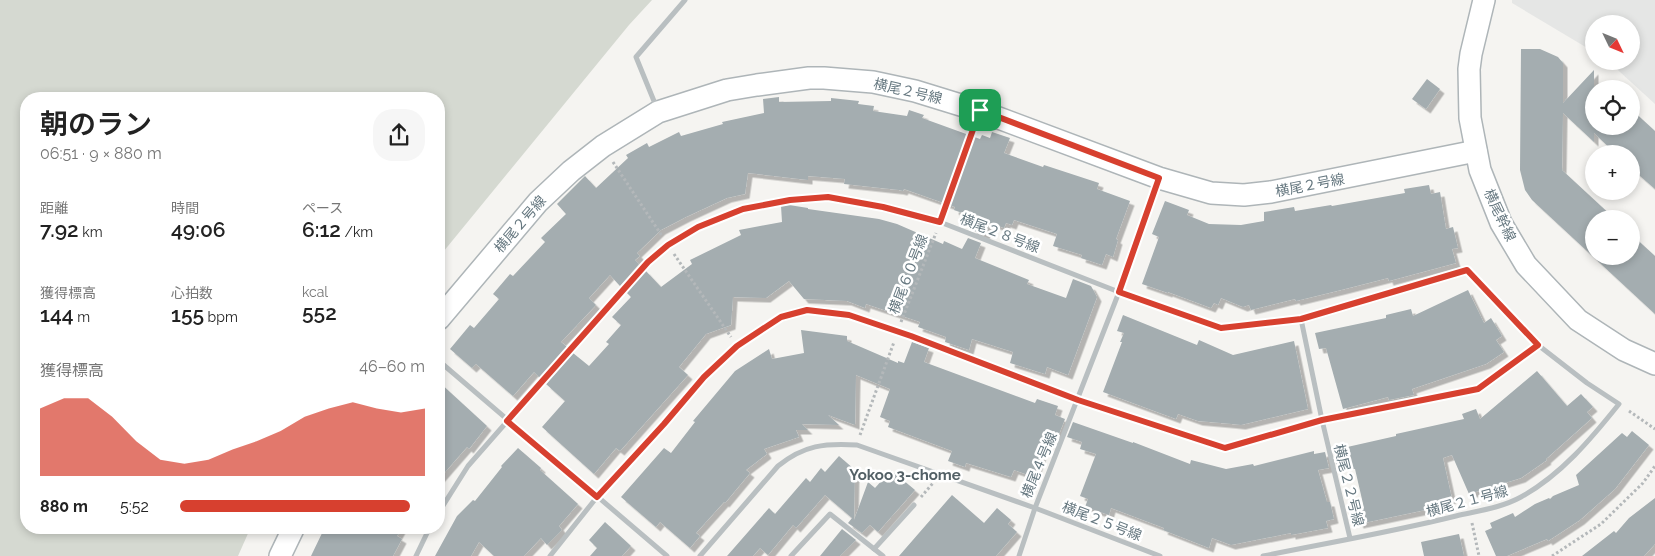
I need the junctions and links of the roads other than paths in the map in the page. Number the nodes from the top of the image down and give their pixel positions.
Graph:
1 (685, 0) edge
2 (1484, 0) edge
3 (658, 112) junction
4 (1476, 151) junction
5 (1159, 178) junction
6 (1119, 292) junction
7 (445, 312) edge
8 (1301, 319) junction
9 (1538, 345) junction
10 (1655, 364) edge
11 (445, 366) edge
12 (1078, 400) junction
13 (1322, 420) junction
14 (507, 421) junction
15 (597, 497) junction
16 (445, 502) edge
17 (914, 505) road end
18 (1035, 508) junction
19 (291, 534) edge
20 (427, 534) edge
21 (1350, 538) junction
22 (874, 549) junction
23 (280, 556) edge
24 (416, 556) edge
25 (550, 556) edge
26 (667, 556) edge
27 (700, 556) edge
28 (790, 556) edge
29 (884, 556) edge
30 (1019, 556) edge
31 (1160, 556) edge
32 (1263, 556) edge

1 - 3 street
2 - 4 street, 横尾幹線
3 - 5 street, 横尾２号線
3 - 7 street, 横尾２号線
4 - 5 street, 横尾２号線
4 - 10 street, 横尾幹線
5 - 6 street, 横尾４号線
6 - 8 street, 横尾２８号線
6 - 12 street, 横尾４号線
6 - 14 street, 横尾２８号線
8 - 9 street, 横尾２８号線
8 - 13 street, 横尾２２号線
9 - 13 street
9 - 21 street, 横尾２１号線
11 - 14 street
12 - 13 street
12 - 15 street
12 - 18 street, 横尾４号線
13 - 21 street, 横尾２２号線
14 - 15 street
14 - 16 street, 横尾２８号線
15 - 25 street
15 - 26 street
17 - 22 street
18 - 27 street, 横尾４号線
18 - 30 street
18 - 31 street, 横尾２５号線
19 - 23 street
20 - 24 street
21 - 32 street, 横尾２１号線
22 - 28 street
22 - 29 street

